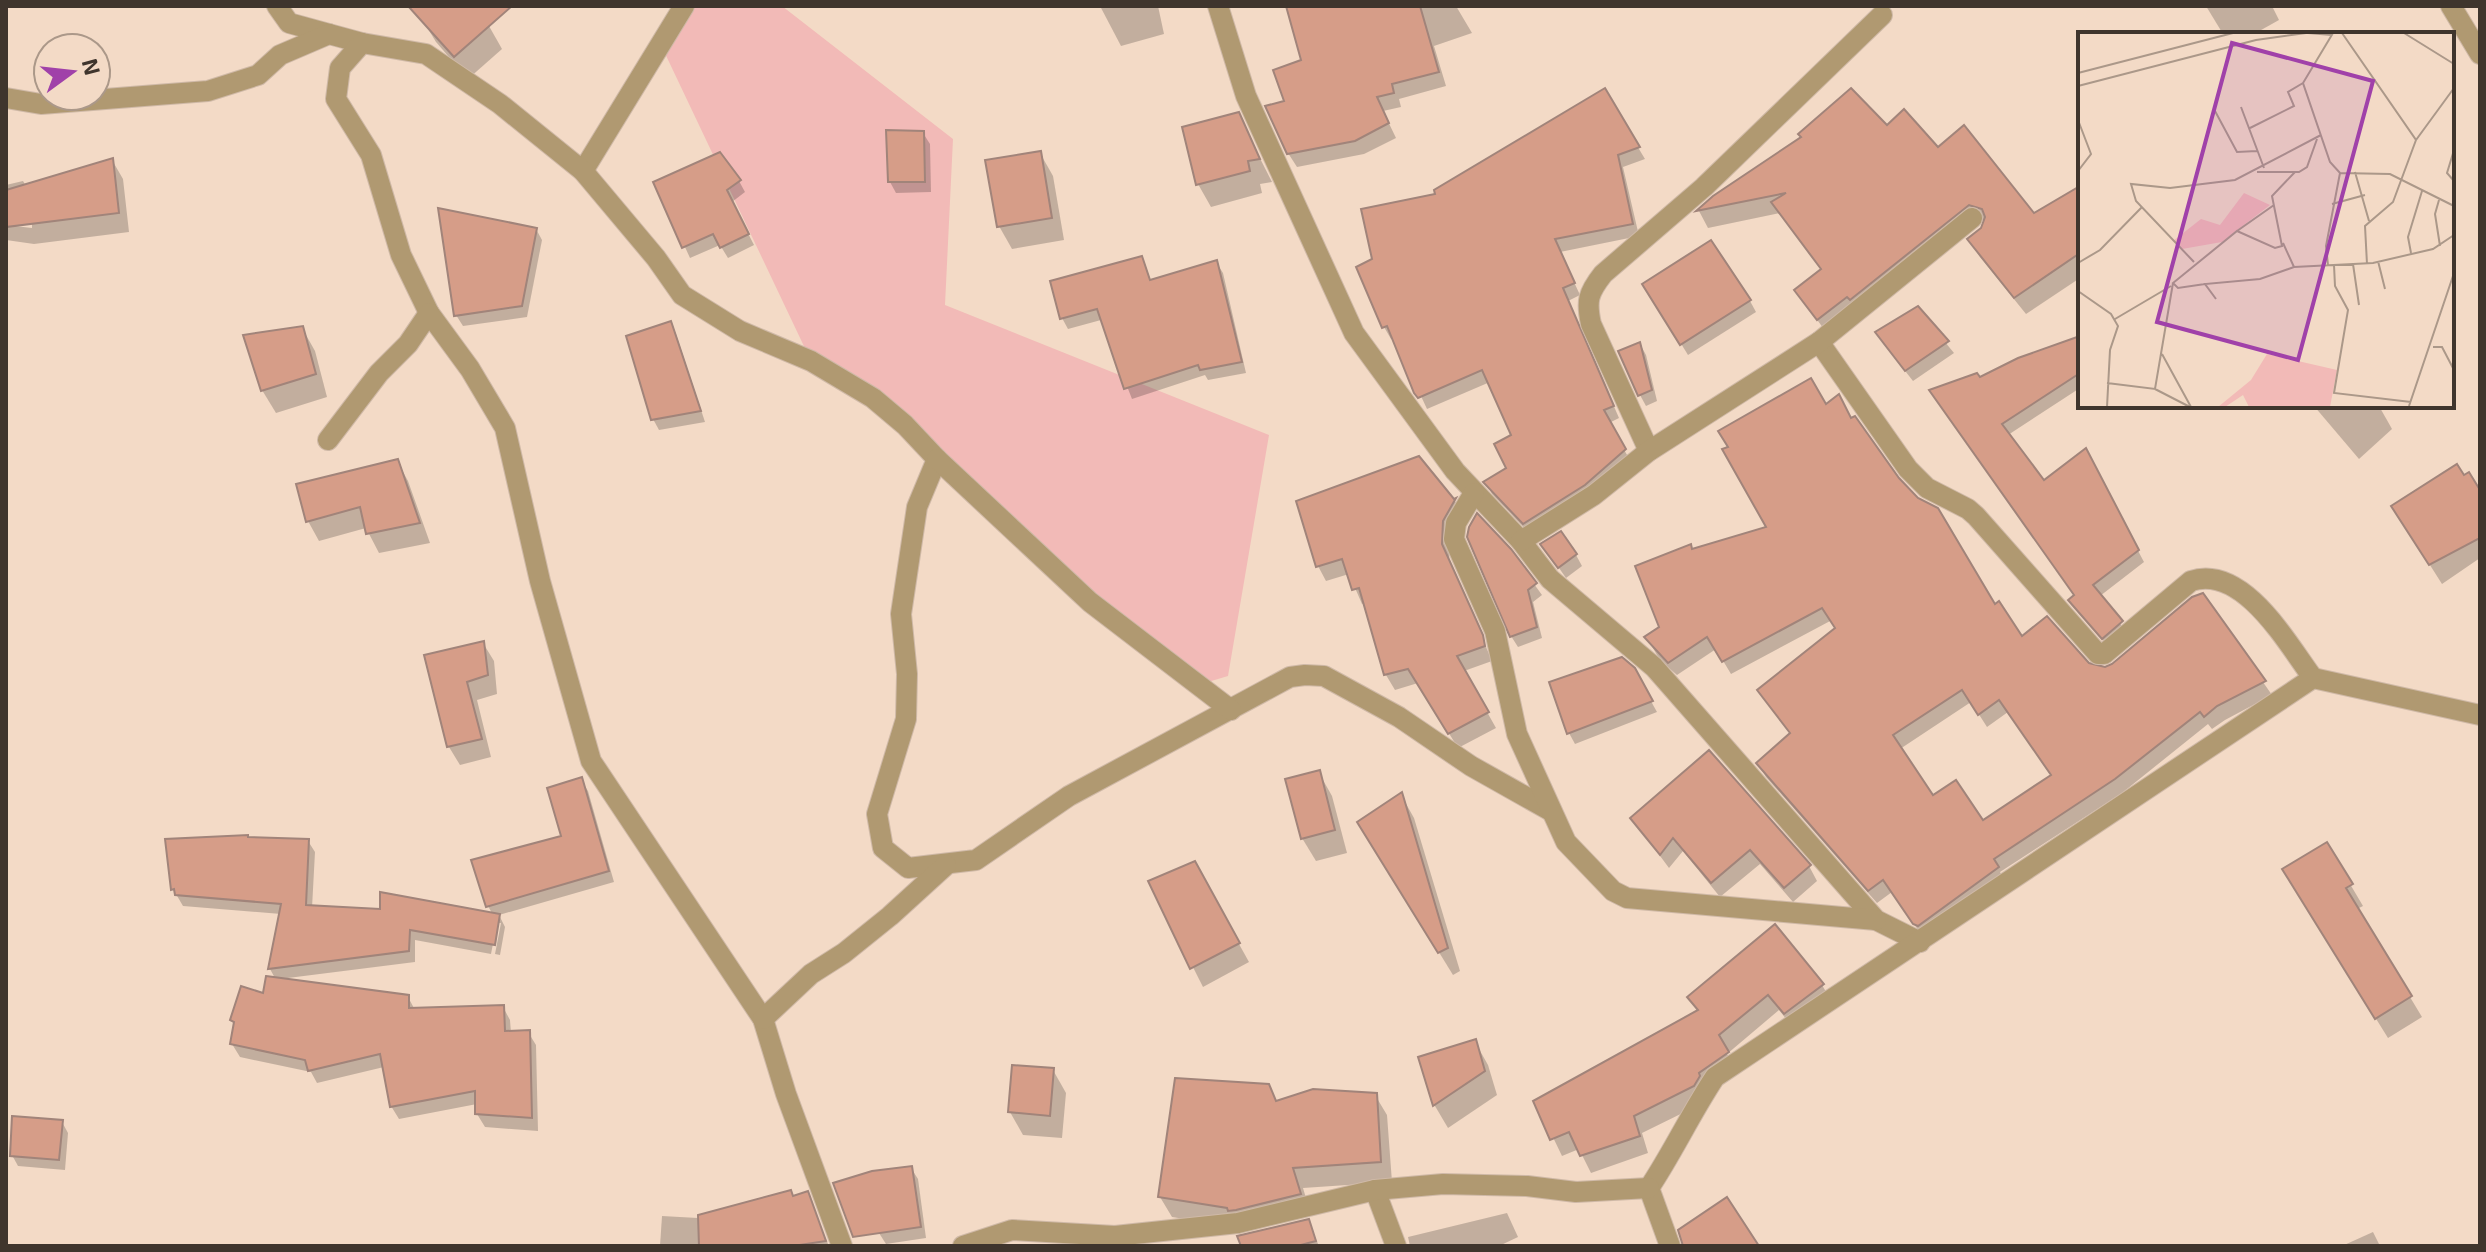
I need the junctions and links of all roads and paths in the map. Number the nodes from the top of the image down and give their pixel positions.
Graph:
1 (277, 6) edge
2 (684, 6) edge
3 (1218, 6) edge
4 (2451, 6) edge
5 (1882, 15) dead end
6 (329, 34) junction
7 (362, 43) junction
8 (2480, 54) edge
9 (6, 98) edge
10 (583, 171) junction
11 (1972, 218) dead end
12 (429, 313) junction
13 (1819, 342) junction
14 (328, 440) dead end
15 (1649, 451) junction
16 (937, 459) junction
17 (1474, 493) junction
18 (1521, 541) junction
19 (2313, 678) junction
20 (1231, 710) junction
21 (2480, 715) edge
22 (1551, 811) junction
23 (946, 865) junction
24 (1876, 920) junction
25 (1920, 942) junction
26 (763, 1019) junction
27 (1649, 1188) junction
28 (1375, 1190) junction
29 (842, 1246) edge
30 (963, 1246) edge
31 (1396, 1246) edge
32 (1670, 1246) edge

1 - 6 street
2 - 10 street
3 - 17 street
4 - 8 street
5 - 15 street
6 - 7 street
6 - 9 street
7 - 10 street
7 - 12 street
10 - 16 street
11 - 13 street
12 - 14 street
12 - 26 street
13 - 15 street
13 - 19 street
15 - 18 street
16 - 20 street
16 - 23 street
17 - 18 street
17 - 22 street
18 - 24 street
19 - 21 street
19 - 25 street
20 - 22 street
20 - 23 street
22 - 24 street
23 - 26 street
24 - 25 street
25 - 27 street
26 - 29 street
27 - 28 street
27 - 32 street
28 - 30 street
28 - 31 street

